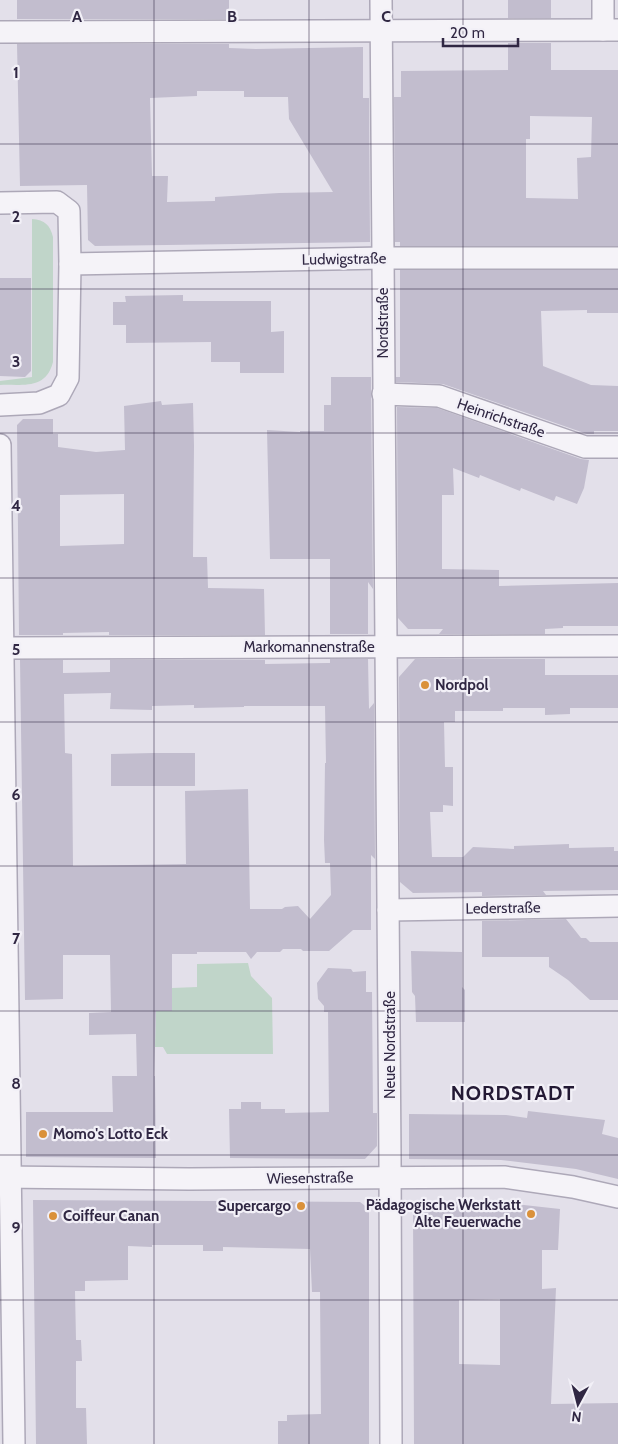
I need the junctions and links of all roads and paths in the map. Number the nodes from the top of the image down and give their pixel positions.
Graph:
1 (381, 0) edge
2 (603, 0) edge
3 (382, 30) junction
4 (610, 30) edge
5 (0, 32) edge
6 (0, 203) edge
7 (383, 258) junction
8 (618, 258) edge
9 (70, 264) junction
10 (383, 394) junction
11 (0, 404) edge
12 (0, 445) edge
13 (618, 447) edge
14 (618, 646) edge
15 (386, 647) junction
16 (1, 648) edge
17 (618, 906) edge
18 (388, 910) junction
19 (5, 1177) edge
20 (390, 1177) junction
21 (618, 1197) edge
22 (14, 1444) edge
23 (391, 1444) edge

1 - 3 street, Nordstraße
2 - 4 street
3 - 4 street
3 - 5 street
3 - 7 street, Nordstraße
6 - 9 street
7 - 8 street, Ludwigstraße
7 - 9 street, Ludwigstraße
7 - 10 street, Nordstraße
9 - 11 street
10 - 13 street, Heinrichstraße
10 - 15 street, Nordstraße
12 - 16 street
14 - 15 street, Markomannenstraße
15 - 16 street, Markomannenstraße
15 - 18 street, Neue Nordstraße
16 - 19 street
17 - 18 street, Lederstraße
18 - 20 street, Neue Nordstraße
19 - 20 street, Wiesenstraße
19 - 22 street
20 - 21 street, Wiesenstraße
20 - 23 street, Neue Nordstraße

